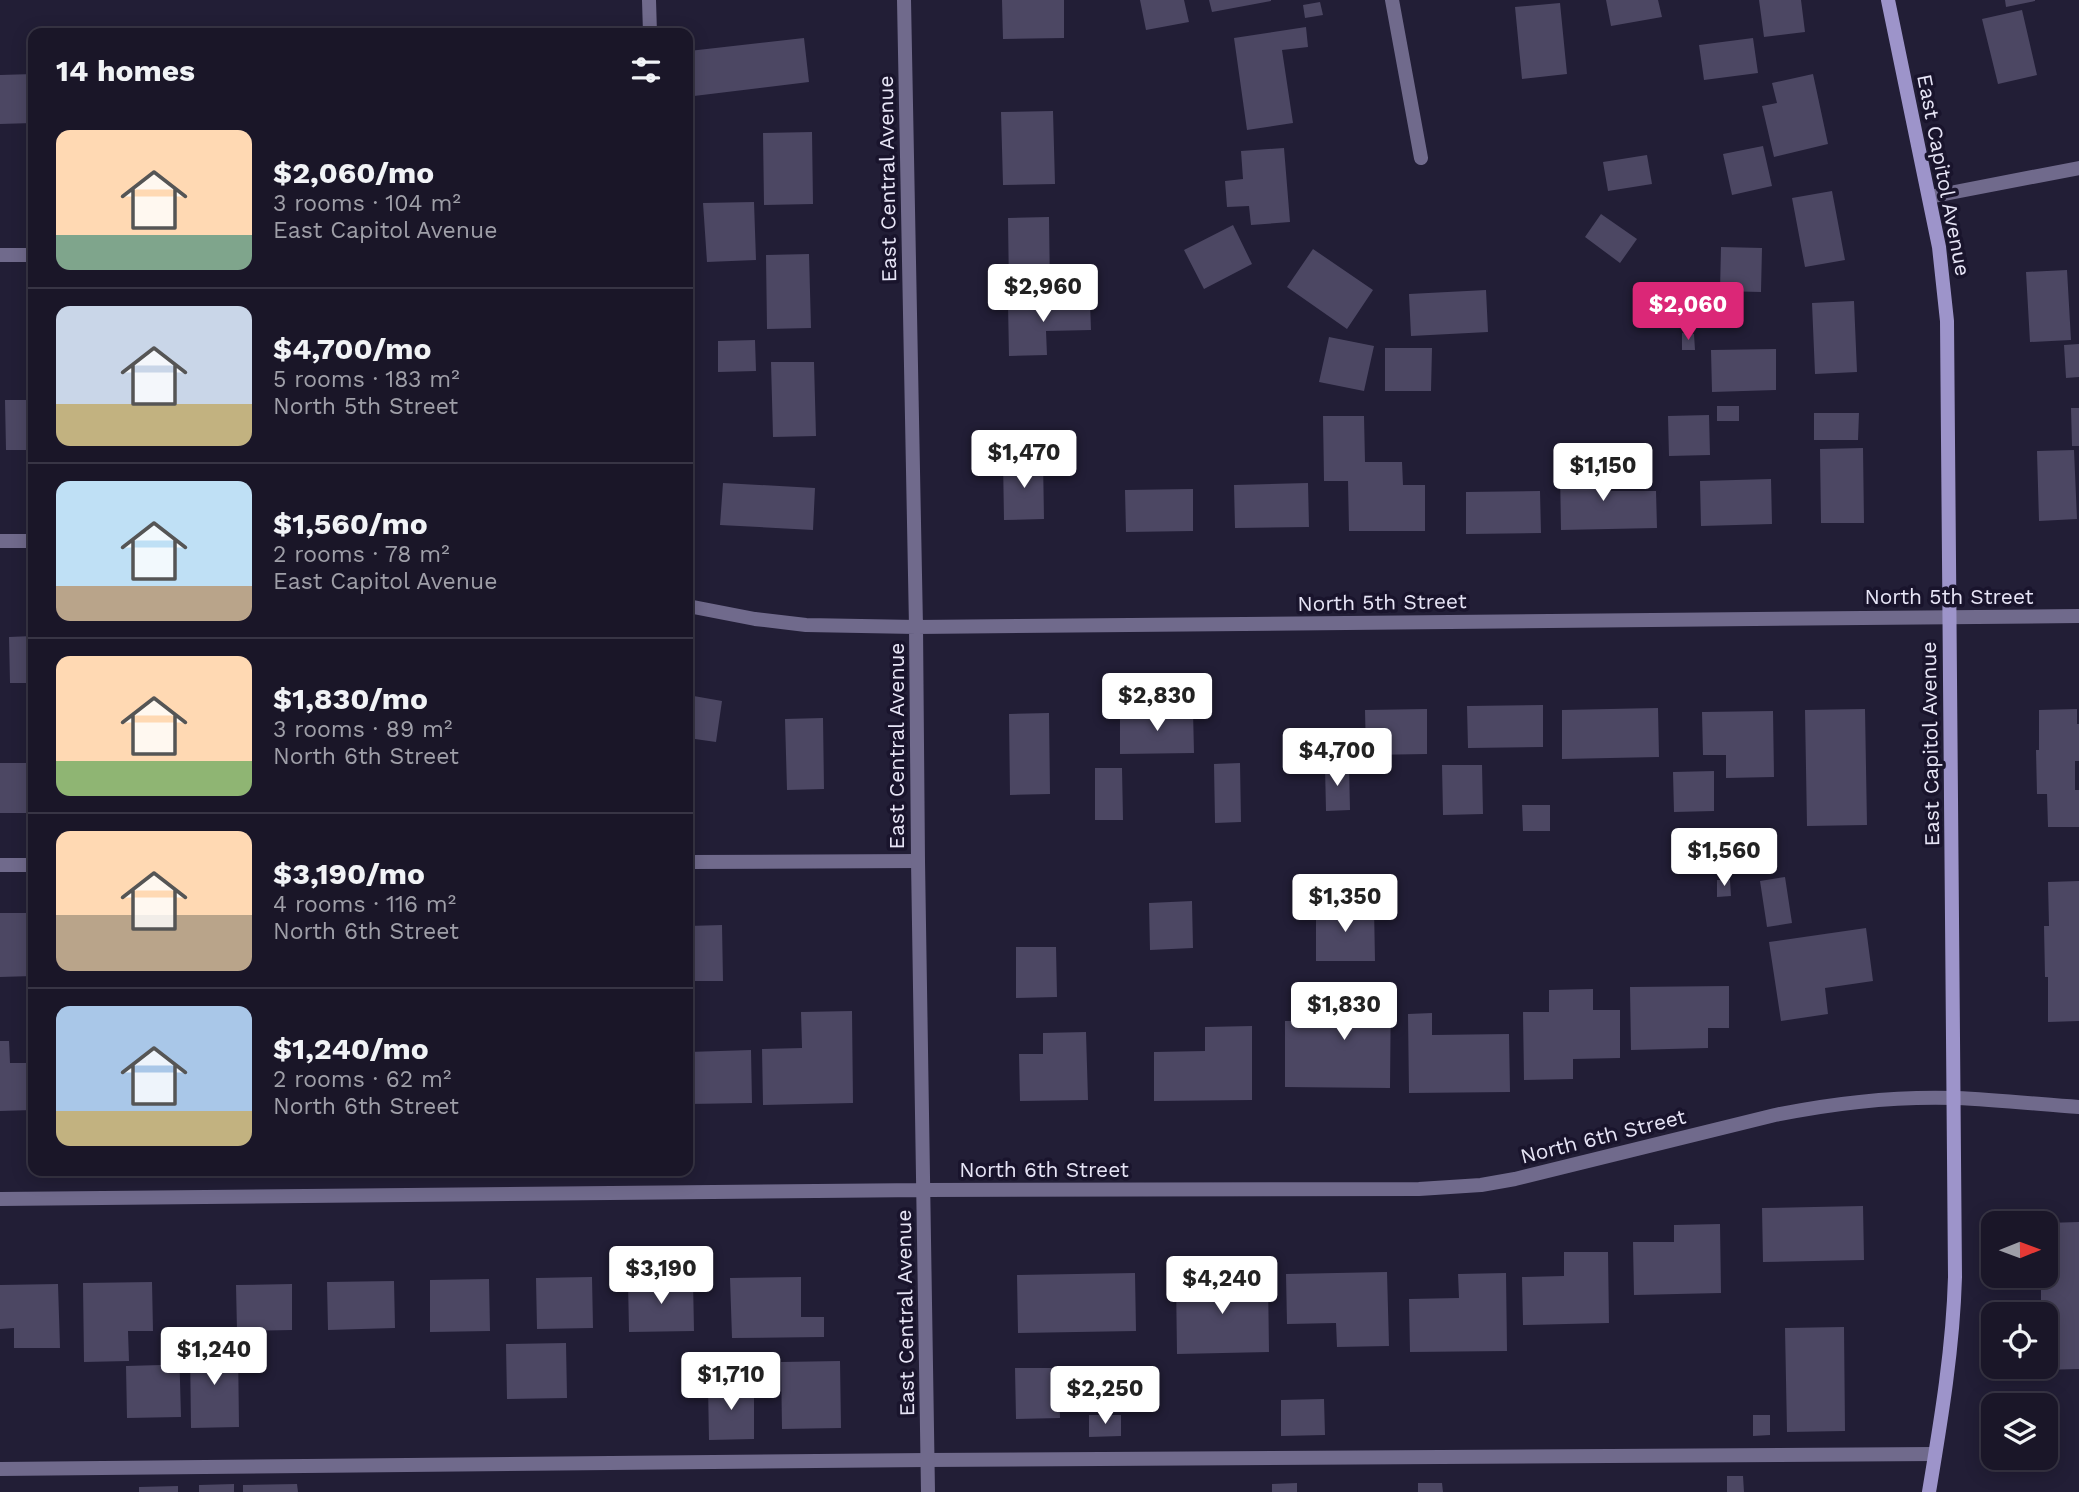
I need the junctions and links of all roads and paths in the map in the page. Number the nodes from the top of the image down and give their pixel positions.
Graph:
1 (649, 0) edge
2 (904, 0) edge
3 (1392, 0) edge
4 (1888, 0) edge
5 (650, 28) edge
6 (1420, 158) dead end
7 (2079, 168) edge
8 (1929, 197) junction
9 (0, 255) edge
10 (28, 255) edge
11 (0, 541) edge
12 (28, 541) edge
13 (693, 607) edge
14 (2079, 616) edge
15 (1949, 617) junction
16 (916, 627) junction
17 (918, 860) junction
18 (693, 862) edge
19 (0, 865) edge
20 (28, 865) edge
21 (1954, 1098) junction
22 (2079, 1107) edge
23 (925, 1190) junction
24 (0, 1199) edge
25 (1936, 1454) junction
26 (927, 1461) junction
27 (0, 1469) edge
28 (928, 1492) edge
29 (1929, 1492) edge

1 - 5 street
2 - 16 street, East Central Avenue
3 - 6 street
4 - 8 street, East Capitol Avenue
7 - 8 street
8 - 15 street, East Capitol Avenue
9 - 10 street
11 - 12 street
13 - 16 street, North 5th Street
14 - 15 street, North 5th Street
15 - 16 street, North 5th Street
15 - 21 street, East Capitol Avenue
16 - 17 street, East Central Avenue
17 - 18 street
17 - 23 street, East Central Avenue
19 - 20 street
21 - 22 street, North 6th Street
21 - 23 street, North 6th Street
21 - 25 street, East Capitol Avenue
23 - 24 street, North 6th Street
23 - 26 street, East Central Avenue
25 - 26 street
25 - 29 street, East Capitol Avenue
26 - 27 street
26 - 28 street, East Central Avenue

